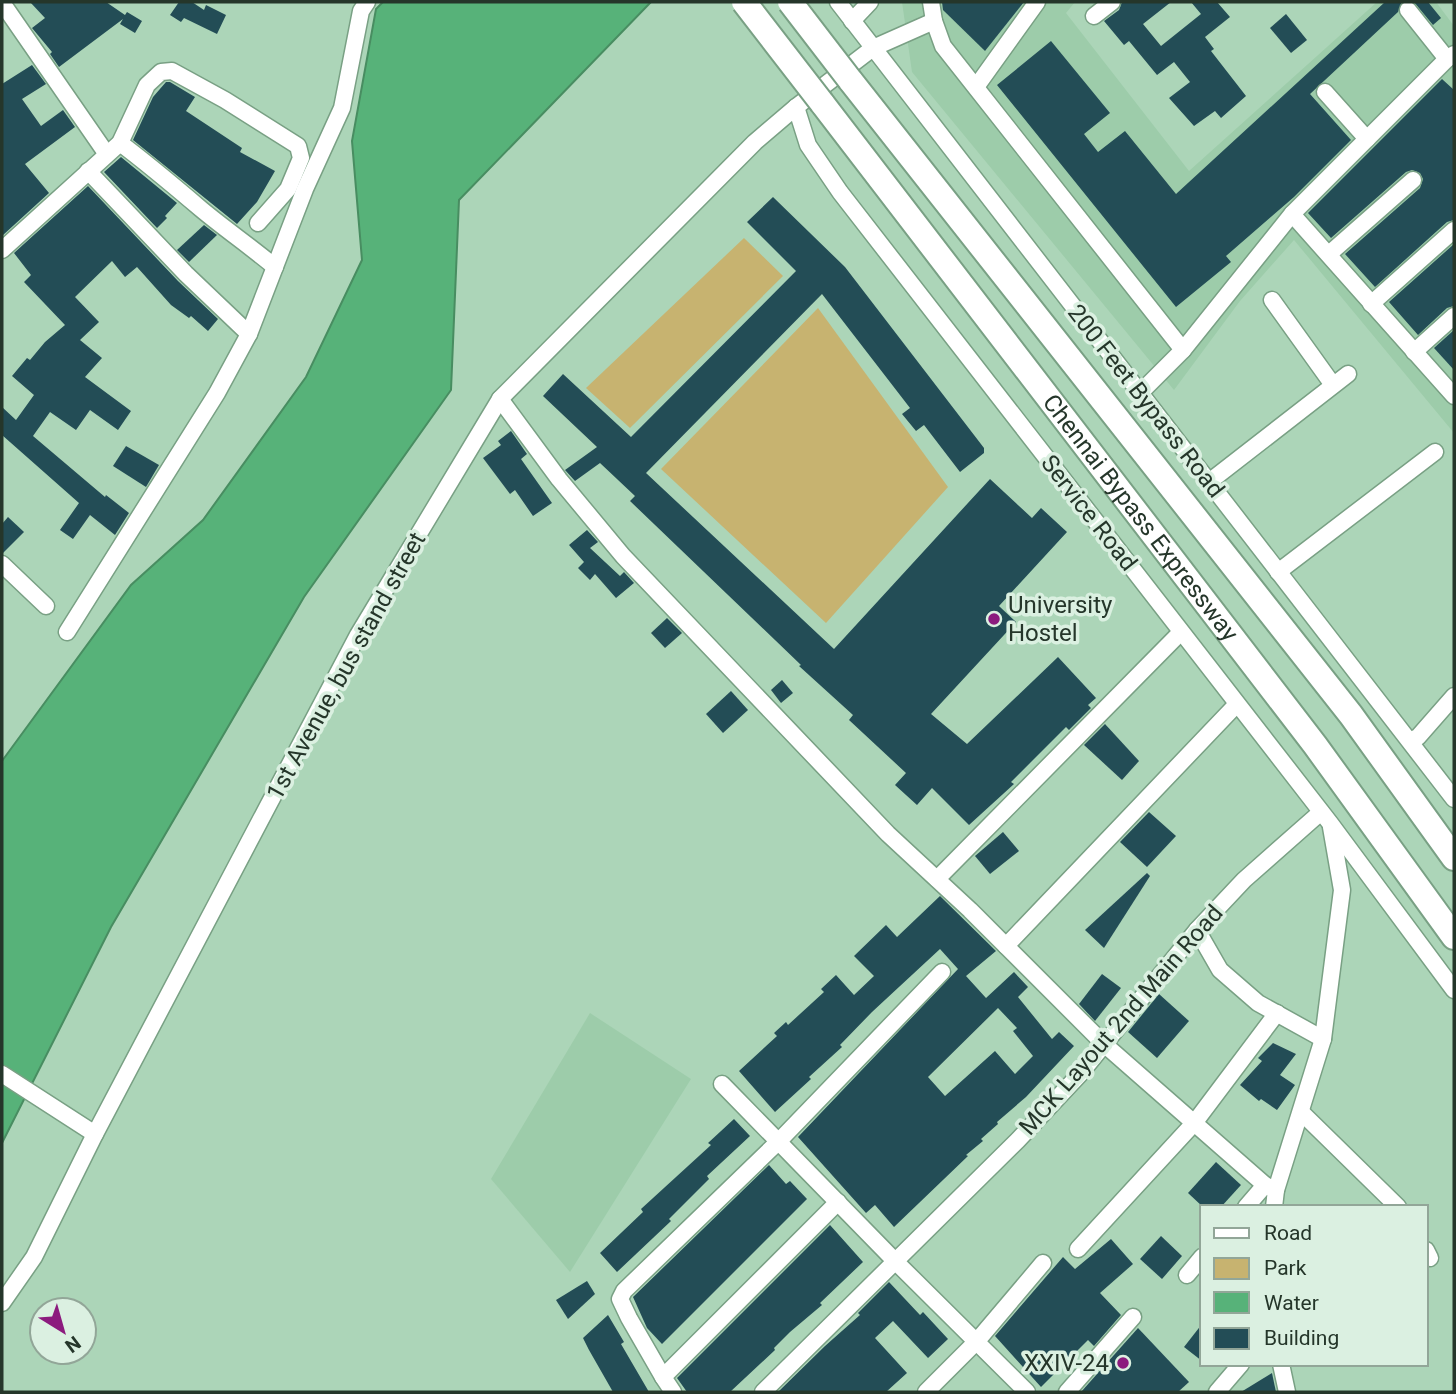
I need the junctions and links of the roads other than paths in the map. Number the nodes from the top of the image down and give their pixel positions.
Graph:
1 (367, 2) edge
2 (744, 2) edge
3 (790, 2) edge
4 (838, 2) edge
5 (870, 2) edge
6 (930, 2) edge
7 (1037, 2) edge
8 (1112, 2) edge
9 (5, 7) dead end
10 (1408, 10) dead end
11 (1094, 16) dead end
12 (852, 21) junction
13 (934, 21) junction
14 (873, 48) junction
15 (1450, 57) edge
16 (975, 86) junction
17 (1325, 92) dead end
18 (796, 107) junction
19 (1367, 139) junction
20 (120, 143) junction
21 (106, 153) junction
22 (88, 171) junction
23 (1413, 180) dead end
24 (1292, 214) junction
25 (258, 223) dead end
26 (1454, 230) edge
27 (2, 250) edge
28 (1329, 254) junction
29 (275, 267) junction
30 (1272, 300) dead end
31 (1371, 304) junction
32 (1454, 316) edge
33 (249, 334) junction
34 (1183, 350) junction
35 (1414, 352) junction
36 (1348, 374) dead end
37 (1333, 385) junction
38 (1140, 393) junction
39 (1454, 396) edge
40 (500, 399) junction
41 (1435, 452) dead end
42 (1209, 482) junction
43 (2, 564) edge
44 (1278, 572) junction
45 (46, 606) dead end
46 (66, 632) dead end
47 (1181, 632) junction
48 (1454, 696) edge
49 (1237, 704) junction
50 (1410, 741) junction
51 (1454, 799) edge
52 (1325, 817) junction
53 (1454, 858) edge
54 (937, 879) junction
55 (1197, 930) junction
56 (1454, 937) edge
57 (1006, 946) junction
58 (942, 972) dead end
59 (1454, 990) edge
60 (1277, 1013) junction
61 (1323, 1038) junction
62 (1104, 1044) junction
63 (2, 1074) edge
64 (722, 1084) dead end
65 (1301, 1112) junction
66 (1195, 1122) junction
67 (95, 1135) junction
68 (779, 1141) junction
69 (1270, 1187) junction
70 (838, 1202) junction
71 (1248, 1205) edge
72 (1274, 1205) edge
73 (1396, 1205) edge
74 (1078, 1249) dead end
75 (1200, 1259) edge
76 (896, 1262) junction
77 (1043, 1263) dead end
78 (1187, 1275) dead end
79 (2, 1303) edge
80 (1133, 1317) dead end
81 (977, 1341) junction
82 (1239, 1366) edge
83 (1281, 1366) edge
84 (663, 1377) junction
85 (673, 1392) edge
86 (763, 1392) edge
87 (926, 1392) edge
88 (1027, 1392) edge
89 (1068, 1392) edge
90 (1217, 1392) edge
91 (1287, 1392) edge

1 - 29 street
2 - 56 highway, Chennai Bypass Expressway, bridge
3 - 53 highway, Chennai Bypass Expressway, bridge
4 - 12 street, 200 Feet Bypass Road
5 - 12 street
6 - 13 street
7 - 16 street
8 - 11 street
9 - 21 street
10 - 15 street
12 - 14 street, 200 Feet Bypass Road
13 - 14 street
13 - 16 street
14 - 18 street
14 - 38 street, 200 Feet Bypass Road
15 - 19 street
16 - 34 street
17 - 19 street
18 - 40 street, 1st Avenue, bus stand street
18 - 47 street, Service Road
19 - 24 street
20 - 21 street
20 - 25 street
20 - 29 street
21 - 22 street
22 - 27 street
22 - 33 street
23 - 28 street
24 - 28 street
24 - 34 street
26 - 31 street
28 - 31 street
29 - 33 street
30 - 37 street
31 - 35 street
32 - 35 street
33 - 46 street
34 - 38 street
35 - 39 street
36 - 37 street
37 - 42 street
38 - 42 street, 200 Feet Bypass Road
40 - 54 street
40 - 67 street, 1st Avenue, bus stand street
41 - 44 street
42 - 44 street, 200 Feet Bypass Road
43 - 45 street
44 - 50 street, 200 Feet Bypass Road
47 - 49 street, Service Road
47 - 54 street
48 - 50 street
49 - 52 street, Service Road
49 - 57 street
50 - 51 street, 200 Feet Bypass Road
52 - 55 street, MCK Layout 2nd Main Road
52 - 59 street, Service Road
52 - 61 street
54 - 57 street
55 - 60 street
55 - 62 street, MCK Layout 2nd Main Road
57 - 62 street
58 - 68 street
60 - 61 street
60 - 66 street
61 - 65 street
62 - 66 street
62 - 76 street, MCK Layout 2nd Main Road
63 - 67 street
64 - 68 street
65 - 69 street
65 - 73 street
66 - 69 street
66 - 74 street
67 - 79 street, 1st Avenue, bus stand street
68 - 70 street
68 - 84 street
69 - 71 street
69 - 72 street
70 - 76 street
70 - 84 street
75 - 78 street
76 - 81 street
76 - 86 street, MCK Layout 2nd Main Road
77 - 81 street
80 - 89 street
81 - 87 street
81 - 88 street
82 - 90 street
83 - 91 street
84 - 85 street

